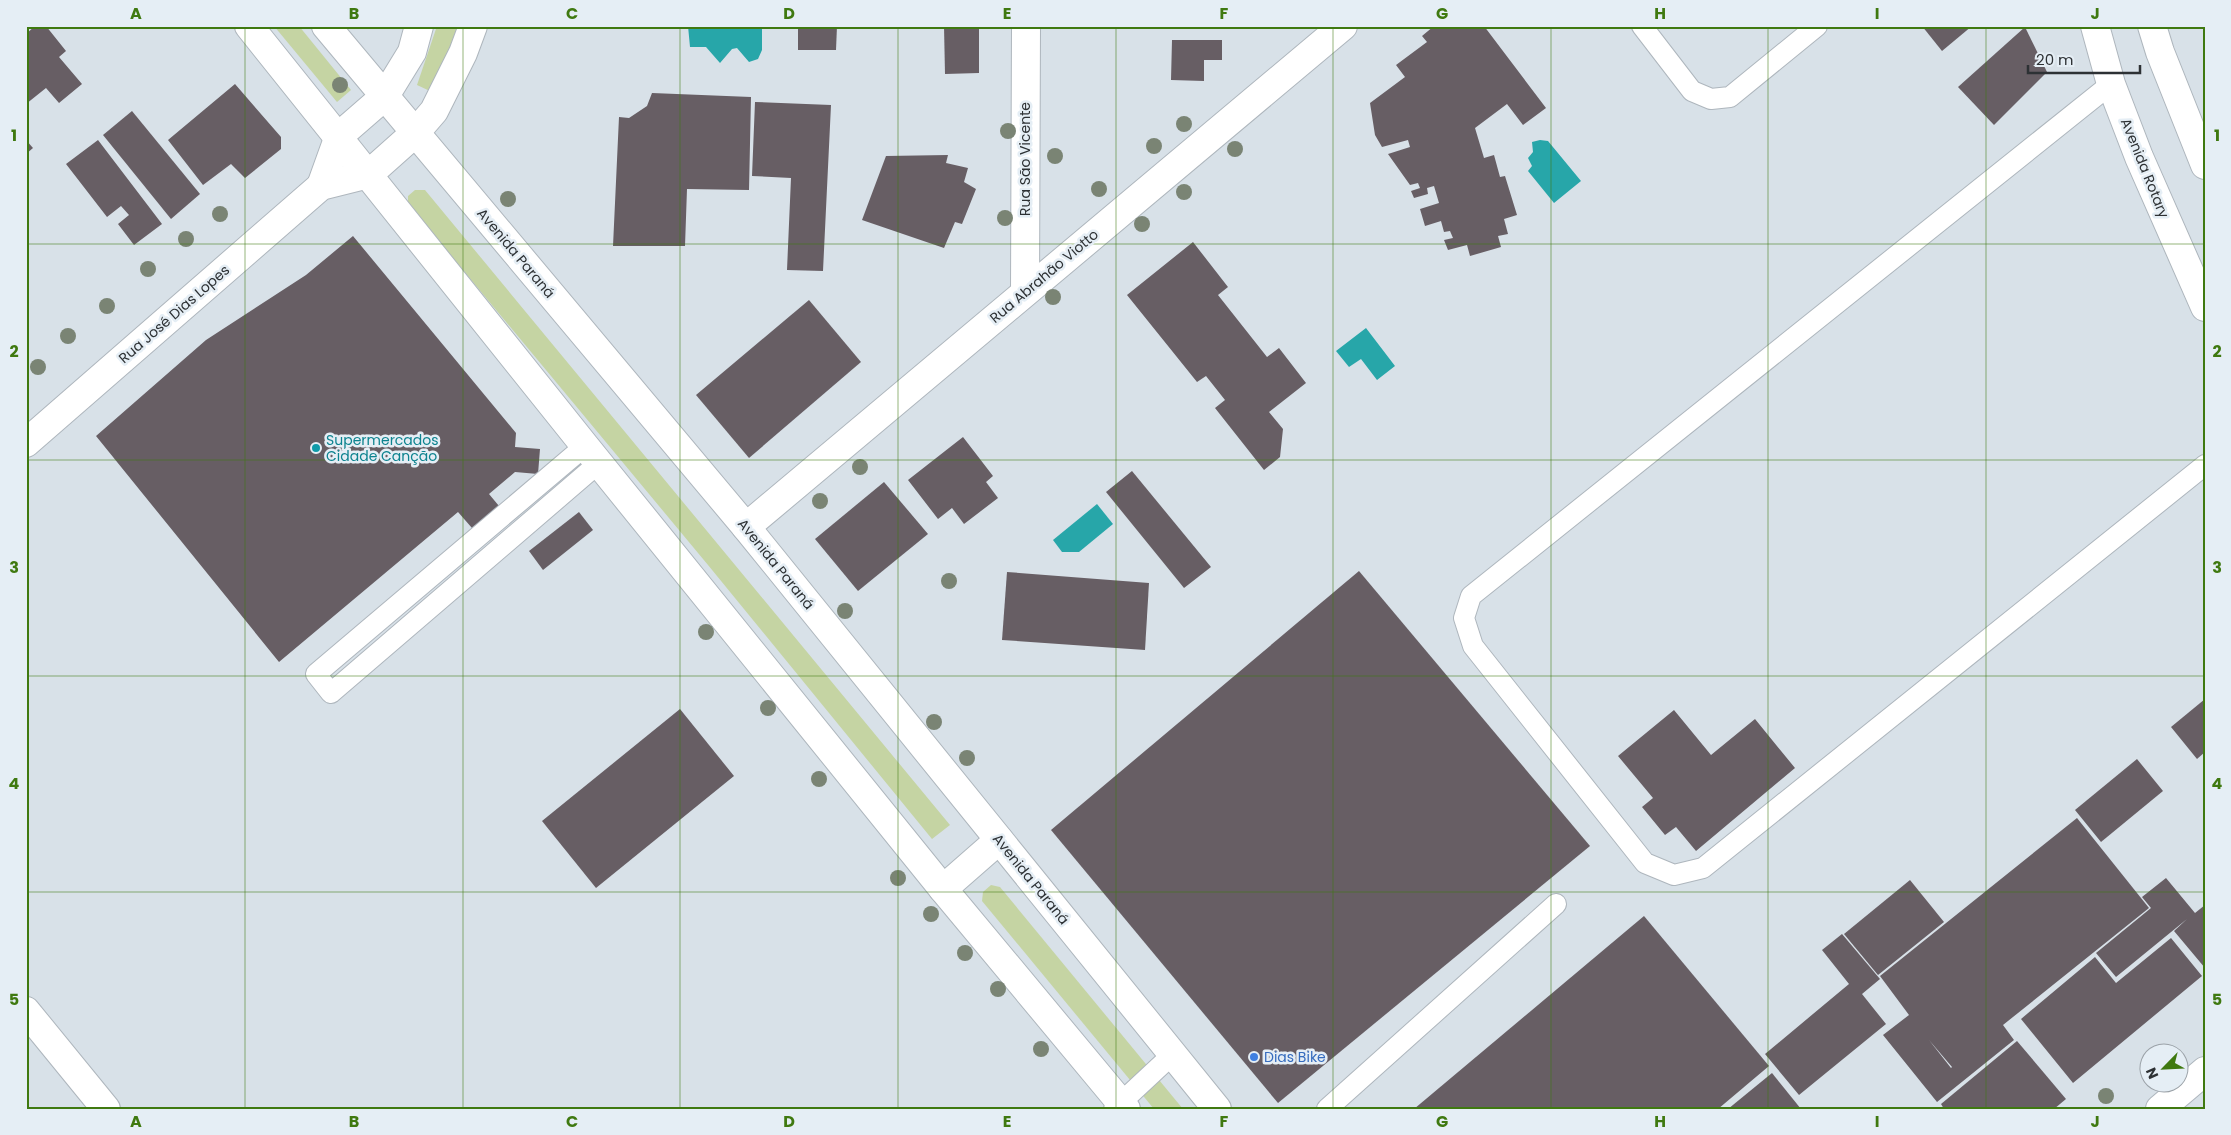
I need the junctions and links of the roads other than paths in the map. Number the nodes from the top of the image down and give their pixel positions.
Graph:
1 (250, 26) edge
2 (326, 26) edge
3 (419, 26) edge
4 (473, 26) edge
5 (1026, 26) edge
6 (1343, 26) edge
7 (1642, 26) edge
8 (1816, 26) edge
9 (2095, 26) edge
10 (2152, 26) edge
11 (2112, 84) junction
12 (385, 96) junction
13 (415, 133) junction
14 (339, 136) junction
15 (2205, 165) edge
16 (370, 174) junction
17 (321, 186) junction
18 (1025, 292) junction
19 (2205, 307) edge
20 (26, 443) edge
21 (592, 454) junction
22 (2205, 465) edge
23 (746, 527) junction
24 (999, 840) junction
25 (943, 889) junction
26 (1556, 904) dead end
27 (26, 1011) edge
28 (1173, 1054) junction
29 (2205, 1071) edge
30 (1120, 1107) edge
31 (106, 1109) edge
32 (1217, 1109) edge
33 (1327, 1109) edge
34 (2160, 1109) edge

1 - 14 main road
2 - 12 main road, Avenida Paraná
3 - 12 main road
4 - 13 main road
5 - 18 main road, Rua São Vicente
6 - 18 main road, Rua Abrahão Viotto
7 - 8 lane
9 - 11 main road, Avenida Rotary
10 - 15 main road
11 - 19 main road, Avenida Rotary
11 - 22 lane
12 - 13 main road, Avenida Paraná
12 - 14 main road
13 - 16 main road
13 - 23 main road, Avenida Paraná
14 - 16 main road
14 - 17 main road, Rua José Dias Lopes
16 - 17 main road, Rua José Dias Lopes
16 - 21 main road
17 - 20 main road, Rua José Dias Lopes
18 - 23 main road, Rua Abrahão Viotto
21 - 21 lane
21 - 25 main road
23 - 24 main road, Avenida Paraná
24 - 25 main road
24 - 28 main road, Avenida Paraná
25 - 30 main road
26 - 33 lane
27 - 31 main road
28 - 30 lane
28 - 32 main road, Avenida Paraná
29 - 34 main road

